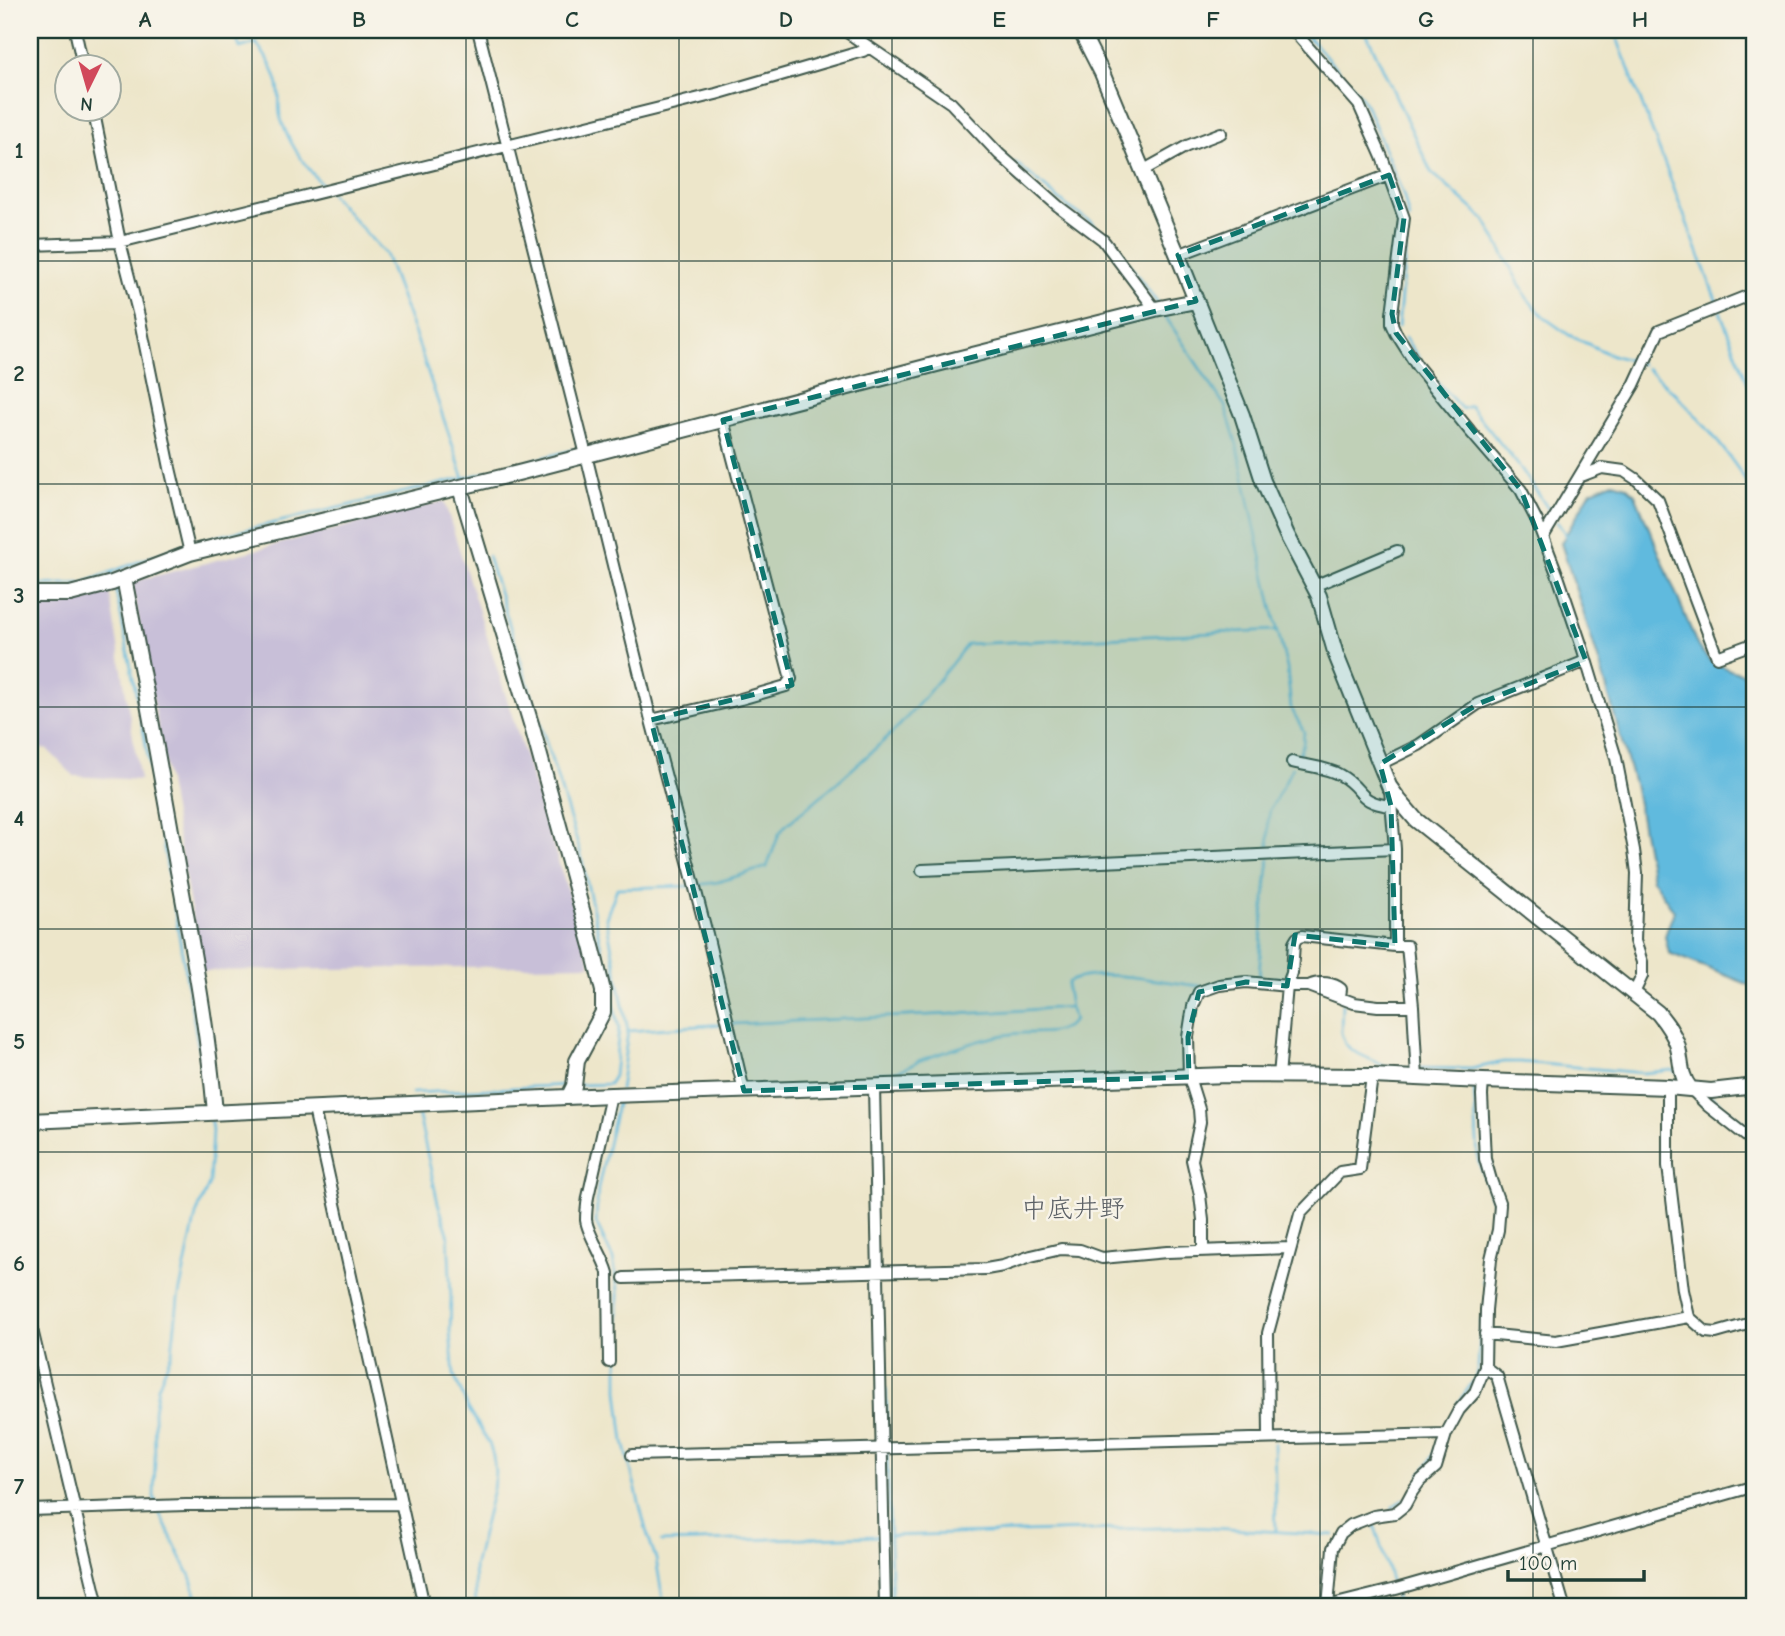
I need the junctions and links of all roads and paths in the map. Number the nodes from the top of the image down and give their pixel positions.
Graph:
1 (75, 30) edge
2 (478, 30) edge
3 (844, 30) edge
4 (1080, 30) edge
5 (1293, 30) edge
6 (869, 47) junction
7 (80, 52) edge
8 (96, 122) edge
9 (1221, 133) dead end
10 (508, 145) junction
11 (1142, 171) junction
12 (1389, 175) junction
13 (120, 242) junction
14 (30, 245) edge
15 (1178, 255) junction
16 (1755, 293) edge
17 (1196, 301) junction
18 (1155, 309) junction
19 (723, 420) junction
20 (586, 455) junction
21 (1580, 476) junction
22 (460, 488) junction
23 (1543, 537) junction
24 (1397, 551) dead end
25 (190, 553) junction
26 (124, 578) junction
27 (1314, 586) junction
28 (30, 594) edge
29 (1755, 643) edge
30 (1586, 661) junction
31 (651, 720) junction
32 (1292, 762) dead end
33 (1380, 764) junction
34 (1390, 786) junction
35 (1391, 806) junction
36 (1395, 849) junction
37 (922, 870) dead end
38 (1395, 946) junction
39 (1287, 986) junction
40 (1634, 993) junction
41 (1413, 1006) junction
42 (1279, 1076) junction
43 (1373, 1076) junction
44 (1189, 1077) junction
45 (1417, 1079) junction
46 (1483, 1081) junction
47 (1755, 1086) edge
48 (874, 1087) junction
49 (1668, 1087) junction
50 (1690, 1088) junction
51 (744, 1091) junction
52 (619, 1094) junction
53 (569, 1097) junction
54 (314, 1108) junction
55 (215, 1112) junction
56 (30, 1121) edge
57 (1755, 1143) edge
58 (1290, 1248) junction
59 (1203, 1250) junction
60 (879, 1270) junction
61 (624, 1279) dead end
62 (1689, 1317) junction
63 (30, 1321) edge
64 (1755, 1322) edge
65 (1485, 1334) junction
66 (610, 1362) dead end
67 (1485, 1367) junction
68 (1446, 1434) junction
69 (1269, 1438) junction
70 (883, 1448) junction
71 (632, 1455) dead end
72 (1755, 1486) edge
73 (401, 1504) junction
74 (74, 1509) junction
75 (30, 1510) edge
76 (1547, 1546) junction
77 (98, 1606) edge
78 (424, 1606) edge
79 (885, 1606) edge
80 (1328, 1606) edge
81 (1564, 1606) edge

1 - 7 street
2 - 10 street
3 - 6 street
4 - 11 street
5 - 12 street
6 - 10 street
6 - 18 street
8 - 13 street
9 - 11 street
10 - 13 street
10 - 20 street
11 - 15 street
12 - 15 street
12 - 23 street
13 - 14 street
13 - 25 street
15 - 17 street
16 - 21 street
17 - 18 street
17 - 27 street
18 - 19 street
19 - 20 street
19 - 31 street
20 - 22 street
20 - 31 street
21 - 23 street
21 - 29 street
22 - 25 street
22 - 53 street
23 - 30 street
24 - 27 street
25 - 26 street
26 - 28 street
26 - 55 street
27 - 33 street
30 - 33 street
30 - 40 street
31 - 51 street
32 - 35 street
33 - 34 street
34 - 35 street
34 - 40 street
35 - 36 street
36 - 37 street
36 - 38 street
38 - 39 street
38 - 41 street
39 - 41 street
39 - 42 street
39 - 44 street
40 - 50 street
41 - 45 street
42 - 43 street
42 - 44 street
43 - 45 street
43 - 58 street
44 - 48 street
44 - 59 street
45 - 46 street
46 - 49 street
46 - 65 street
47 - 50 street
48 - 51 street
48 - 60 street
49 - 50 street
49 - 62 street
50 - 57 street
51 - 52 street
52 - 53 street
52 - 66 street
53 - 54 street
54 - 55 street
54 - 73 street
55 - 56 street
58 - 59 street
58 - 69 street
59 - 60 street
60 - 61 street
60 - 70 street
62 - 64 street
62 - 65 street
63 - 74 street
65 - 67 street
67 - 68 street
67 - 76 street
68 - 69 street
68 - 80 street
69 - 70 street
70 - 71 street
70 - 79 street
72 - 76 street
73 - 74 street
73 - 78 street
74 - 75 street
74 - 77 street
76 - 80 street
76 - 81 street

